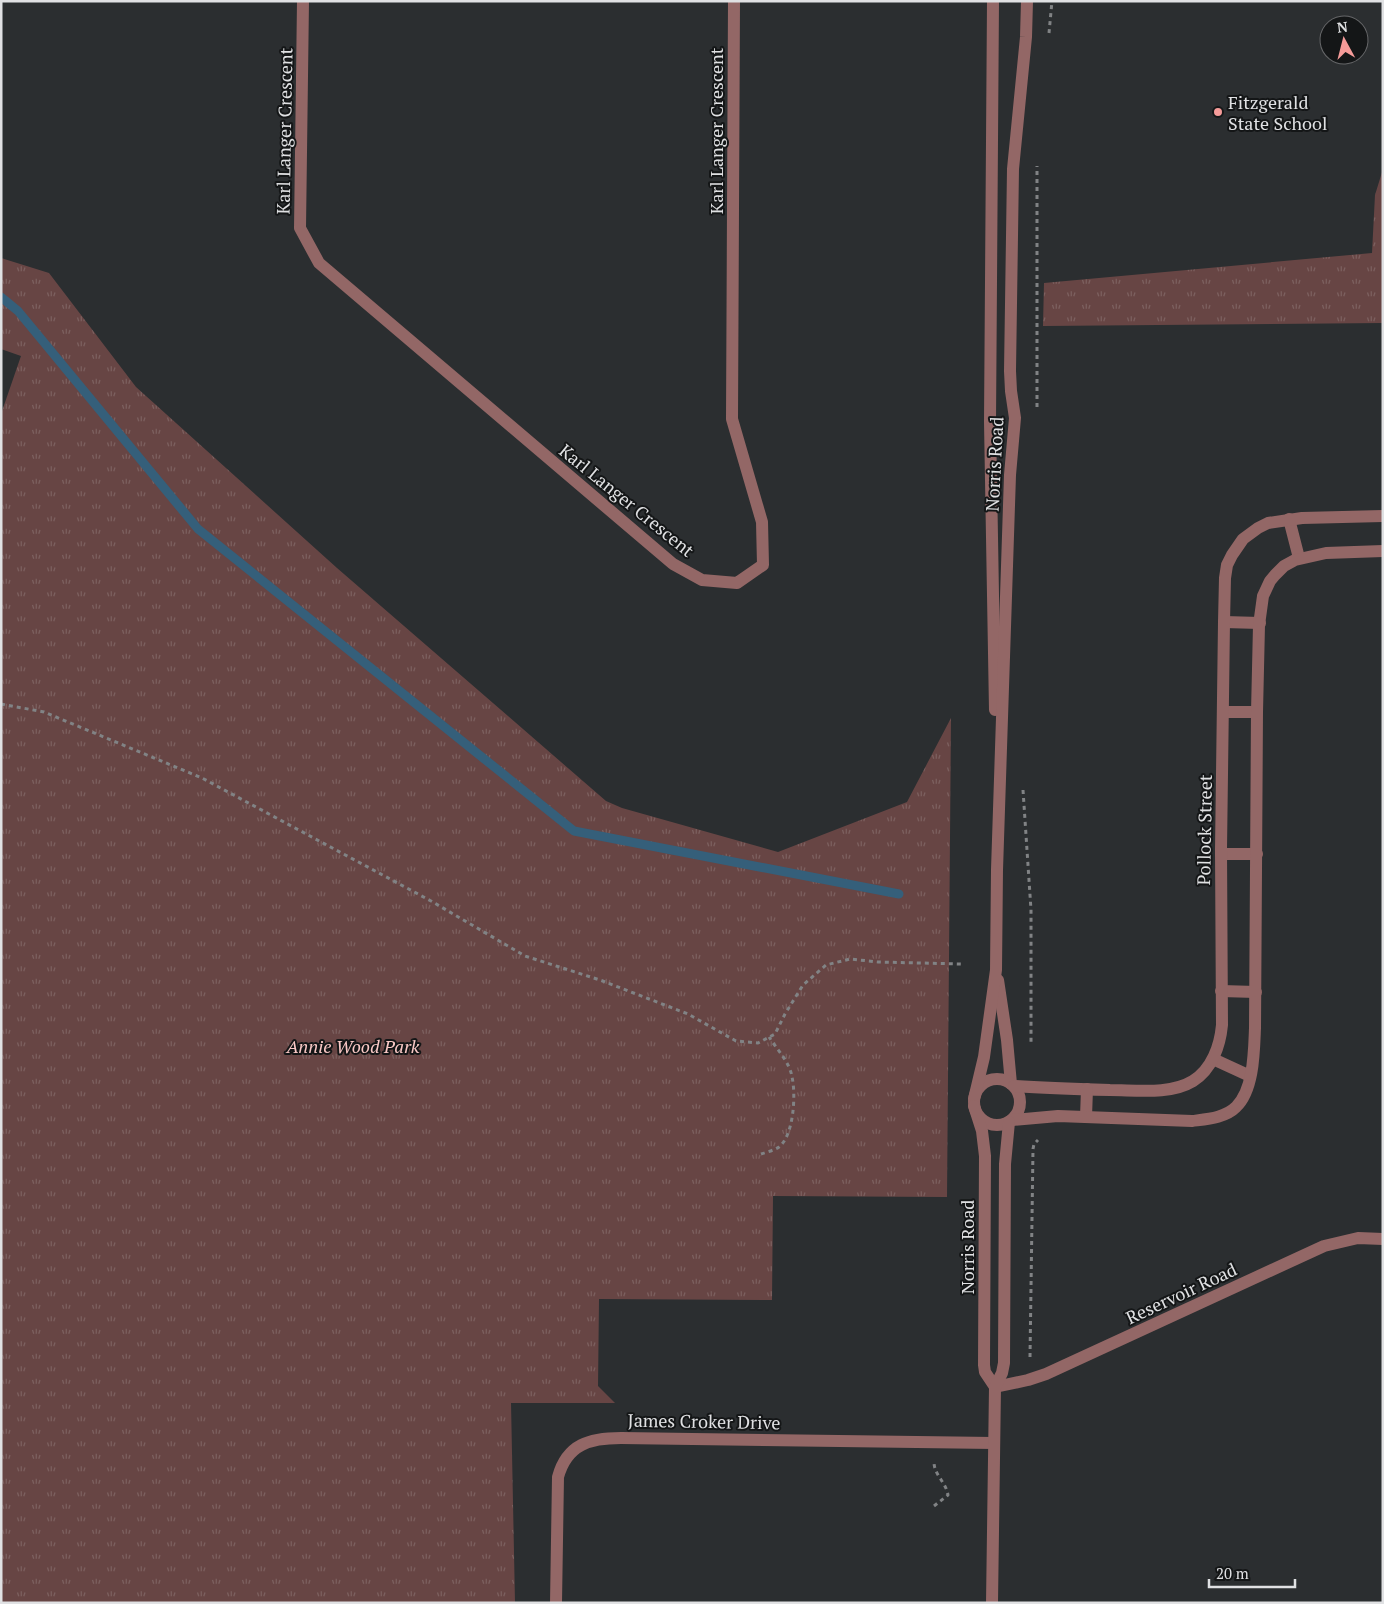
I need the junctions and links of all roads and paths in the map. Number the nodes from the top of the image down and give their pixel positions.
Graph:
1 (303, 1) edge
2 (734, 1) edge
3 (993, 1) edge
4 (1027, 1) edge
5 (1036, 1) edge
6 (1052, 1) edge
7 (1026, 37) junction
8 (1049, 40) dead end
9 (1037, 164) dead end
10 (1037, 408) dead end
11 (1383, 516) edge
12 (1289, 519) junction
13 (1383, 551) edge
14 (1299, 558) junction
15 (1224, 622) junction
16 (1260, 623) junction
17 (1, 704) edge
18 (1223, 712) junction
19 (1257, 712) junction
20 (1022, 782) dead end
21 (1221, 854) junction
22 (1257, 854) junction
23 (998, 870) junction
24 (962, 964) dead end
25 (996, 970) junction
26 (1222, 991) junction
27 (1256, 992) junction
28 (769, 1037) junction
29 (1031, 1045) dead end
30 (1213, 1059) junction
31 (1250, 1076) junction
32 (1012, 1085) junction
33 (1087, 1089) junction
34 (974, 1102) junction
35 (1086, 1117) junction
36 (1011, 1121) junction
37 (1042, 1138) dead end
38 (761, 1154) dead end
39 (1383, 1239) edge
40 (1030, 1361) dead end
41 (995, 1388) junction
42 (933, 1442) junction
43 (994, 1443) junction
44 (934, 1506) dead end
45 (556, 1603) edge
46 (992, 1603) edge

1 - 2 street, Karl Langer Crescent
3 - 23 street, Norris Road
4 - 7 street, Norris Road
5 - 7 street
6 - 8 path
7 - 23 street, Norris Road
9 - 10 path
11 - 12 street, Pollock Street
12 - 14 street
12 - 15 street, Pollock Street
13 - 14 street
14 - 16 street
15 - 16 street
15 - 18 street, Pollock Street
16 - 19 street
17 - 28 path
18 - 19 street
18 - 21 street, Pollock Street
19 - 22 street
20 - 29 path
21 - 22 street
21 - 26 street, Pollock Street
22 - 27 street
23 - 25 street, Norris Road
24 - 28 path
25 - 32 street, Norris Road
25 - 34 street, Norris Road
26 - 27 street
26 - 30 street, Pollock Street
27 - 31 street
28 - 38 path
30 - 31 street
30 - 33 street, Pollock Street
31 - 35 street
32 - 33 street, Pollock Street
32 - 34 street
32 - 36 street, Norris Road
33 - 35 street
34 - 36 street
34 - 41 street, Norris Road
35 - 36 street
36 - 41 street, Norris Road
37 - 40 path
39 - 41 street, Reservoir Road
41 - 43 street, Norris Road
42 - 43 street, James Croker Drive
42 - 44 path
42 - 45 street, James Croker Drive
43 - 46 street, Norris Road

